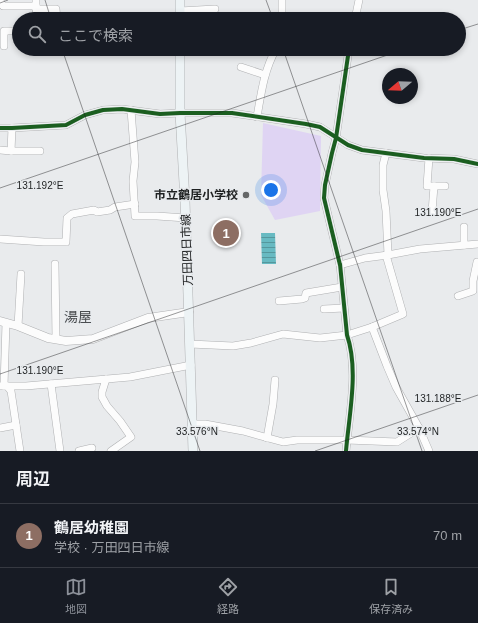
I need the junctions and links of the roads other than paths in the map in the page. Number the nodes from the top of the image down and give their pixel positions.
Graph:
1 (180, 0) edge
2 (282, 0) edge
3 (359, 0) edge
4 (0, 1) edge
5 (36, 5) edge
6 (215, 9) dead end
7 (56, 12) edge
8 (180, 12) edge
9 (198, 12) edge
10 (282, 12) edge
11 (356, 12) edge
12 (12, 31) edge
13 (4, 46) dead end
14 (180, 56) edge
15 (272, 56) edge
16 (348, 56) edge
17 (241, 67) dead end
18 (265, 75) junction
19 (131, 110) junction
20 (180, 113) junction
21 (257, 117) junction
22 (0, 128) edge
23 (12, 128) junction
24 (336, 138) junction
25 (0, 150) edge
26 (11, 150) junction
27 (40, 151) dead end
28 (386, 152) junction
29 (429, 158) junction
30 (478, 164) edge
31 (434, 186) junction
32 (445, 186) dead end
33 (134, 204) junction
34 (432, 212) dead end
35 (186, 218) junction
36 (464, 228) dead end
37 (0, 239) edge
38 (478, 244) edge
39 (464, 245) junction
40 (387, 255) junction
41 (478, 259) edge
42 (478, 262) edge
43 (55, 264) dead end
44 (340, 265) junction
45 (21, 274) dead end
46 (342, 287) junction
47 (458, 296) dead end
48 (279, 301) dead end
49 (344, 308) junction
50 (324, 309) dead end
51 (189, 312) junction
52 (3, 322) edge
53 (18, 326) junction
54 (372, 327) junction
55 (347, 335) junction
56 (56, 340) junction
57 (190, 344) junction
58 (191, 365) junction
59 (106, 379) junction
60 (275, 380) dead end
61 (51, 384) junction
62 (4, 386) edge
63 (193, 424) junction
64 (16, 425) junction
65 (0, 428) edge
66 (419, 428) junction
67 (266, 438) junction
68 (347, 440) junction
69 (92, 448) dead end
70 (20, 451) edge
71 (60, 451) edge
72 (79, 451) edge
73 (111, 451) edge
74 (193, 451) edge
75 (346, 451) edge
76 (428, 451) edge

1 - 8 main road
2 - 10 street
3 - 11 street
4 - 5 street
5 - 7 street
6 - 9 street
12 - 13 street
14 - 20 main road, 万田四日市線
15 - 18 street
16 - 24 street
17 - 18 street
18 - 21 street
19 - 20 street
19 - 23 street
19 - 33 street
20 - 21 street
20 - 35 main road, 万田四日市線
21 - 24 street
22 - 23 street
23 - 26 street
24 - 28 street
24 - 44 street
25 - 26 street
26 - 27 street
28 - 29 street
28 - 40 street
29 - 30 street
29 - 31 street
31 - 32 street
31 - 34 street
33 - 35 street
33 - 37 street
35 - 51 main road, 万田四日市線
36 - 39 street
38 - 39 street
39 - 40 street
40 - 44 street
40 - 54 street
41 - 42 street
42 - 47 street
43 - 56 street
44 - 46 street
45 - 53 street
46 - 48 street
46 - 49 street
49 - 50 street
49 - 55 street
51 - 56 street
51 - 57 main road, 万田四日市線
52 - 53 street
52 - 62 street
53 - 56 street
54 - 55 street
54 - 66 street
55 - 57 street
55 - 68 street
57 - 58 main road, 万田四日市線
58 - 59 street
58 - 63 main road, 万田四日市線
59 - 61 street
59 - 73 street
60 - 67 street
61 - 62 street
61 - 71 street
62 - 64 street
63 - 67 street
63 - 74 main road, 万田四日市線
64 - 65 street
64 - 70 street
66 - 68 street
66 - 76 street
67 - 68 street
68 - 75 street
69 - 72 street

